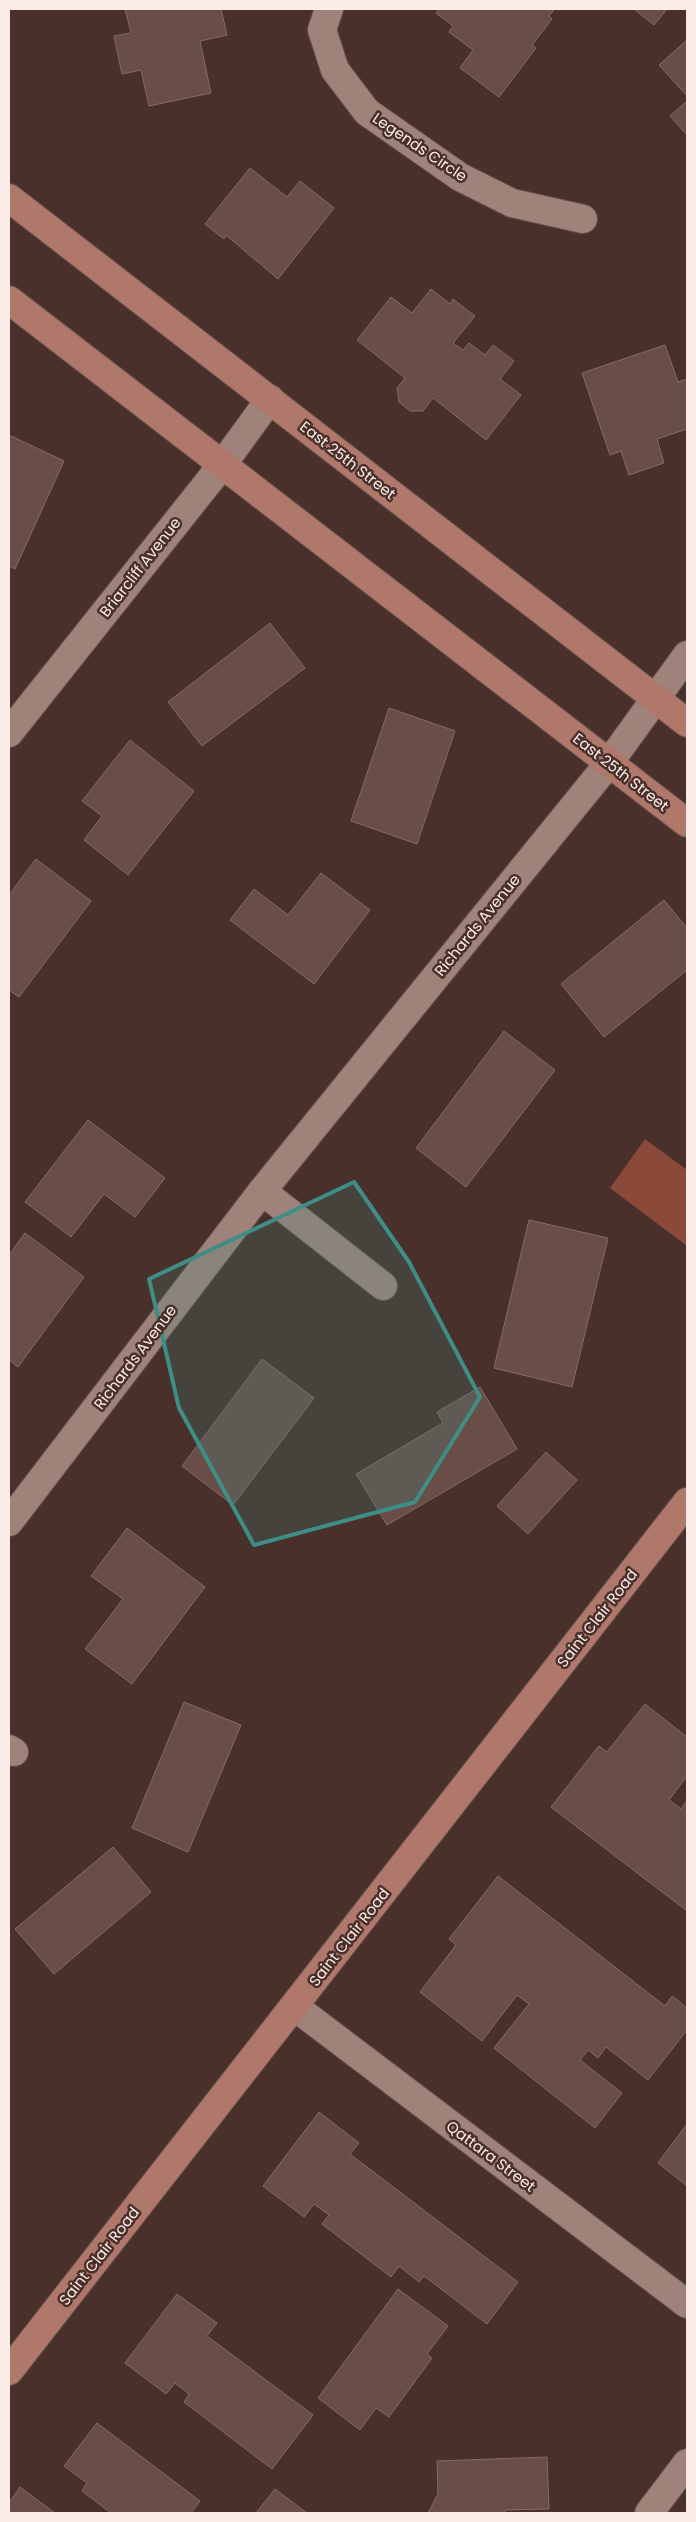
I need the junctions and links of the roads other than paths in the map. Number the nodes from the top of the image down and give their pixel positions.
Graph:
1 (329, 9) edge
2 (9, 198) edge
3 (583, 219) dead end
4 (9, 300) edge
5 (270, 400) junction
6 (222, 464) junction
7 (687, 655) edge
8 (655, 698) junction
9 (687, 723) edge
10 (9, 733) edge
11 (609, 763) junction
12 (687, 823) edge
13 (262, 1191) junction
14 (383, 1286) dead end
15 (687, 1502) edge
16 (9, 1522) edge
17 (295, 2007) junction
18 (687, 2304) edge
19 (9, 2371) edge
20 (687, 2463) edge
21 (649, 2513) edge

1 - 3 street, Legends Circle
2 - 5 street, East 25th Street
4 - 6 street, East 25th Street
5 - 6 street, Briarcliff Avenue
5 - 8 street, East 25th Street
6 - 10 street, Briarcliff Avenue
6 - 11 street, East 25th Street
7 - 8 street, Richards Avenue
8 - 9 street, East 25th Street
8 - 11 street, Richards Avenue
11 - 12 street, East 25th Street
11 - 13 street, Richards Avenue
13 - 14 street
13 - 16 street, Richards Avenue
15 - 17 street, Saint Clair Road
17 - 18 street, Qattara Street
17 - 19 street, Saint Clair Road
20 - 21 street

